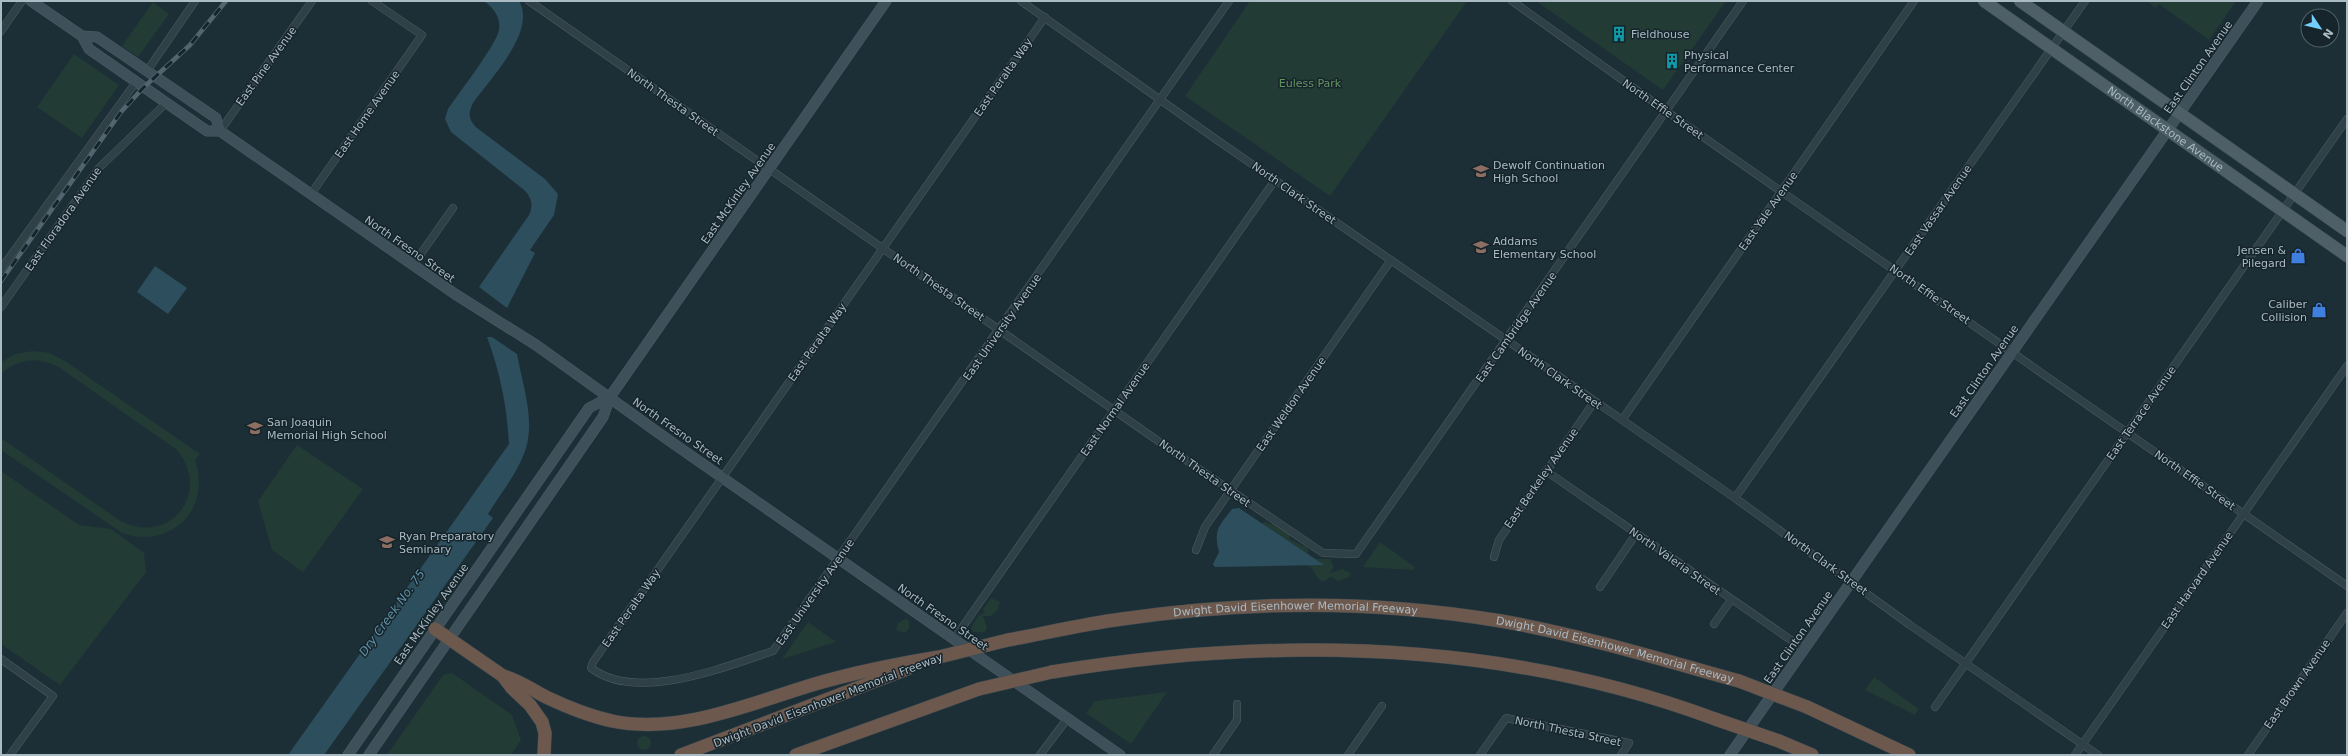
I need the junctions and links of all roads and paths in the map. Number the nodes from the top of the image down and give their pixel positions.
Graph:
1 (22, 1) edge
2 (31, 1) edge
3 (195, 1) edge
4 (312, 1) edge
5 (372, 1) edge
6 (529, 1) edge
7 (886, 1) edge
8 (1021, 1) edge
9 (1229, 1) edge
10 (1512, 1) edge
11 (1743, 1) edge
12 (1914, 1) edge
13 (1984, 1) edge
14 (2020, 1) edge
15 (2086, 1) edge
16 (2258, 1) edge
17 (1045, 18) junction
18 (1, 31) edge
19 (2064, 32) junction
20 (82, 36) junction
21 (2053, 49) junction
22 (147, 71) junction
23 (136, 82) junction
24 (1161, 99) junction
25 (165, 104) junction
26 (1666, 111) junction
27 (2180, 113) junction
28 (216, 118) junction
29 (2347, 119) edge
30 (2168, 130) junction
31 (220, 131) junction
32 (770, 169) junction
33 (1275, 180) junction
34 (1782, 192) junction
35 (311, 194) junction
36 (2296, 194) junction
37 (453, 208) dead end
38 (2284, 211) junction
39 (2347, 231) edge
40 (884, 249) junction
41 (2347, 256) edge
42 (1391, 260) junction
43 (413, 265) junction
44 (1, 269) edge
45 (1896, 270) junction
46 (1, 307) edge
47 (1000, 330) junction
48 (1507, 341) junction
49 (2012, 352) junction
50 (2347, 366) edge
51 (610, 397) junction
52 (1594, 402) junction
53 (1114, 410) junction
54 (1622, 420) junction
55 (2127, 433) junction
56 (1546, 471) junction
57 (722, 477) junction
58 (1230, 490) junction
59 (1735, 498) junction
60 (2243, 514) junction
61 (1636, 534) junction
62 (1196, 550) dead end
63 (1356, 554) joint
64 (1494, 557) dead end
65 (839, 558) junction
66 (1852, 581) junction
67 (2347, 586) edge
68 (1600, 587) dead end
69 (1731, 600) junction
70 (2347, 613) edge
71 (1714, 624) dead end
72 (435, 629) junction
73 (450, 639) junction
74 (954, 639) junction
75 (1804, 649) junction
76 (773, 651) joint
77 (939, 657) junction
78 (1, 659) edge
79 (1966, 663) junction
80 (503, 676) junction
81 (1237, 704) dead end
82 (1382, 706) dead end
83 (1935, 707) dead end
84 (895, 718) junction
85 (1067, 719) junction
86 (2083, 744) junction
87 (10, 755) edge
88 (348, 755) edge
89 (369, 755) edge
90 (544, 755) edge
91 (681, 755) edge
92 (796, 755) edge
93 (812, 755) edge
94 (1040, 755) edge
95 (1120, 755) edge
96 (1213, 755) edge
97 (1348, 755) edge
98 (1480, 755) edge
99 (1621, 755) edge
100 (1730, 755) edge
101 (1812, 755) edge
102 (1909, 755) edge
103 (2075, 755) edge
104 (2098, 755) edge
105 (2248, 755) edge

1 - 18 street
2 - 20 main road, North Fresno Street
3 - 22 street
4 - 31 street, East Pine Avenue
5 - 35 street, East Home Avenue
6 - 32 street, North Thesta Street
7 - 32 main road, East McKinley Avenue
8 - 17 street, North Clark Street
9 - 24 street, East University Avenue
10 - 26 street, North Effie Street
11 - 26 street, East Cambridge Avenue
12 - 34 street, East Yale Avenue
13 - 21 main road, North Blackstone Avenue
14 - 19 main road, North Blackstone Avenue
15 - 19 street, East Vassar Avenue
16 - 27 main road, East Clinton Avenue
17 - 24 street, North Clark Street
17 - 40 street, East Peralta Way
19 - 21 street, East Vassar Avenue
19 - 27 main road, North Blackstone Avenue
20 - 22 main road, North Fresno Street
20 - 23 main road, North Fresno Street
21 - 30 main road, North Blackstone Avenue
21 - 45 street, East Vassar Avenue
22 - 28 main road, North Fresno Street
23 - 25 main road, North Fresno Street
23 - 28 main road
23 - 44 street, East Floradora Avenue
24 - 33 street, North Clark Street
24 - 47 street, East University Avenue
25 - 31 main road, North Fresno Street
25 - 46 street, East Floradora Avenue
26 - 34 street, North Effie Street
26 - 48 street, East Cambridge Avenue
27 - 30 main road, East Clinton Avenue
27 - 36 main road, North Blackstone Avenue
28 - 31 main road
29 - 36 street, East Terrace Avenue
30 - 38 main road, North Blackstone Avenue
30 - 49 main road, East Clinton Avenue
31 - 35 main road, North Fresno Street
32 - 40 street, North Thesta Street
32 - 51 main road, East McKinley Avenue
33 - 42 street, North Clark Street
33 - 53 street, East Normal Avenue
34 - 45 street, North Effie Street
34 - 54 street, East Yale Avenue
35 - 43 main road, North Fresno Street
36 - 38 street, East Terrace Avenue
36 - 39 main road, North Blackstone Avenue
37 - 43 street
38 - 41 main road, North Blackstone Avenue
38 - 55 street, East Terrace Avenue
40 - 47 street, North Thesta Street
40 - 57 street, East Peralta Way
42 - 48 street, North Clark Street
42 - 58 street, East Weldon Avenue
43 - 51 main road, North Fresno Street
45 - 49 street, North Effie Street
45 - 59 street, East Vassar Avenue
47 - 53 street, North Thesta Street
47 - 65 street, East University Avenue
48 - 52 street, North Clark Street
48 - 63 street, East Cambridge Avenue
49 - 55 street, North Effie Street
49 - 66 main road, East Clinton Avenue
50 - 60 street, East Harvard Avenue
51 - 57 main road, North Fresno Street
51 - 72 main road, East McKinley Avenue
51 - 73 main road, East McKinley Avenue
52 - 54 street, North Clark Street
52 - 56 street, East Berkeley Avenue
53 - 58 street, North Thesta Street
53 - 74 street, East Normal Avenue
54 - 59 street, North Clark Street
55 - 60 street, North Effie Street
55 - 79 street, East Terrace Avenue
56 - 61 street, North Valeria Street
56 - 64 street, East Berkeley Avenue
57 - 65 main road, North Fresno Street
57 - 76 street, East Peralta Way
58 - 62 street, East Weldon Avenue
58 - 63 street, North Thesta Street
59 - 66 street, North Clark Street
60 - 67 street, North Effie Street
60 - 86 street, East Harvard Avenue
61 - 68 street
61 - 69 street, North Valeria Street
65 - 74 main road, North Fresno Street
65 - 76 street, East University Avenue
66 - 75 main road, East Clinton Avenue
66 - 79 street, North Clark Street
69 - 71 street
69 - 75 street, North Valeria Street
70 - 105 street, East Brown Avenue
72 - 73 highway
72 - 88 main road, East McKinley Avenue
73 - 80 highway
73 - 89 main road, East McKinley Avenue
74 - 85 main road, North Fresno Street
75 - 100 main road, East Clinton Avenue
77 - 80 highway
77 - 91 highway, Dwight David Eisenhower Memorial Freeway
77 - 102 highway, Dwight David Eisenhower Memorial Freeway, bridge
78 - 87 street
79 - 83 street, East Terrace Avenue
79 - 86 street, North Clark Street
80 - 90 highway
81 - 96 street
82 - 97 street
84 - 92 highway
84 - 93 highway
84 - 101 highway, bridge
85 - 94 street
85 - 95 main road, North Fresno Street
86 - 103 street, East Harvard Avenue
86 - 104 street, North Clark Street
98 - 99 street, North Thesta Street

